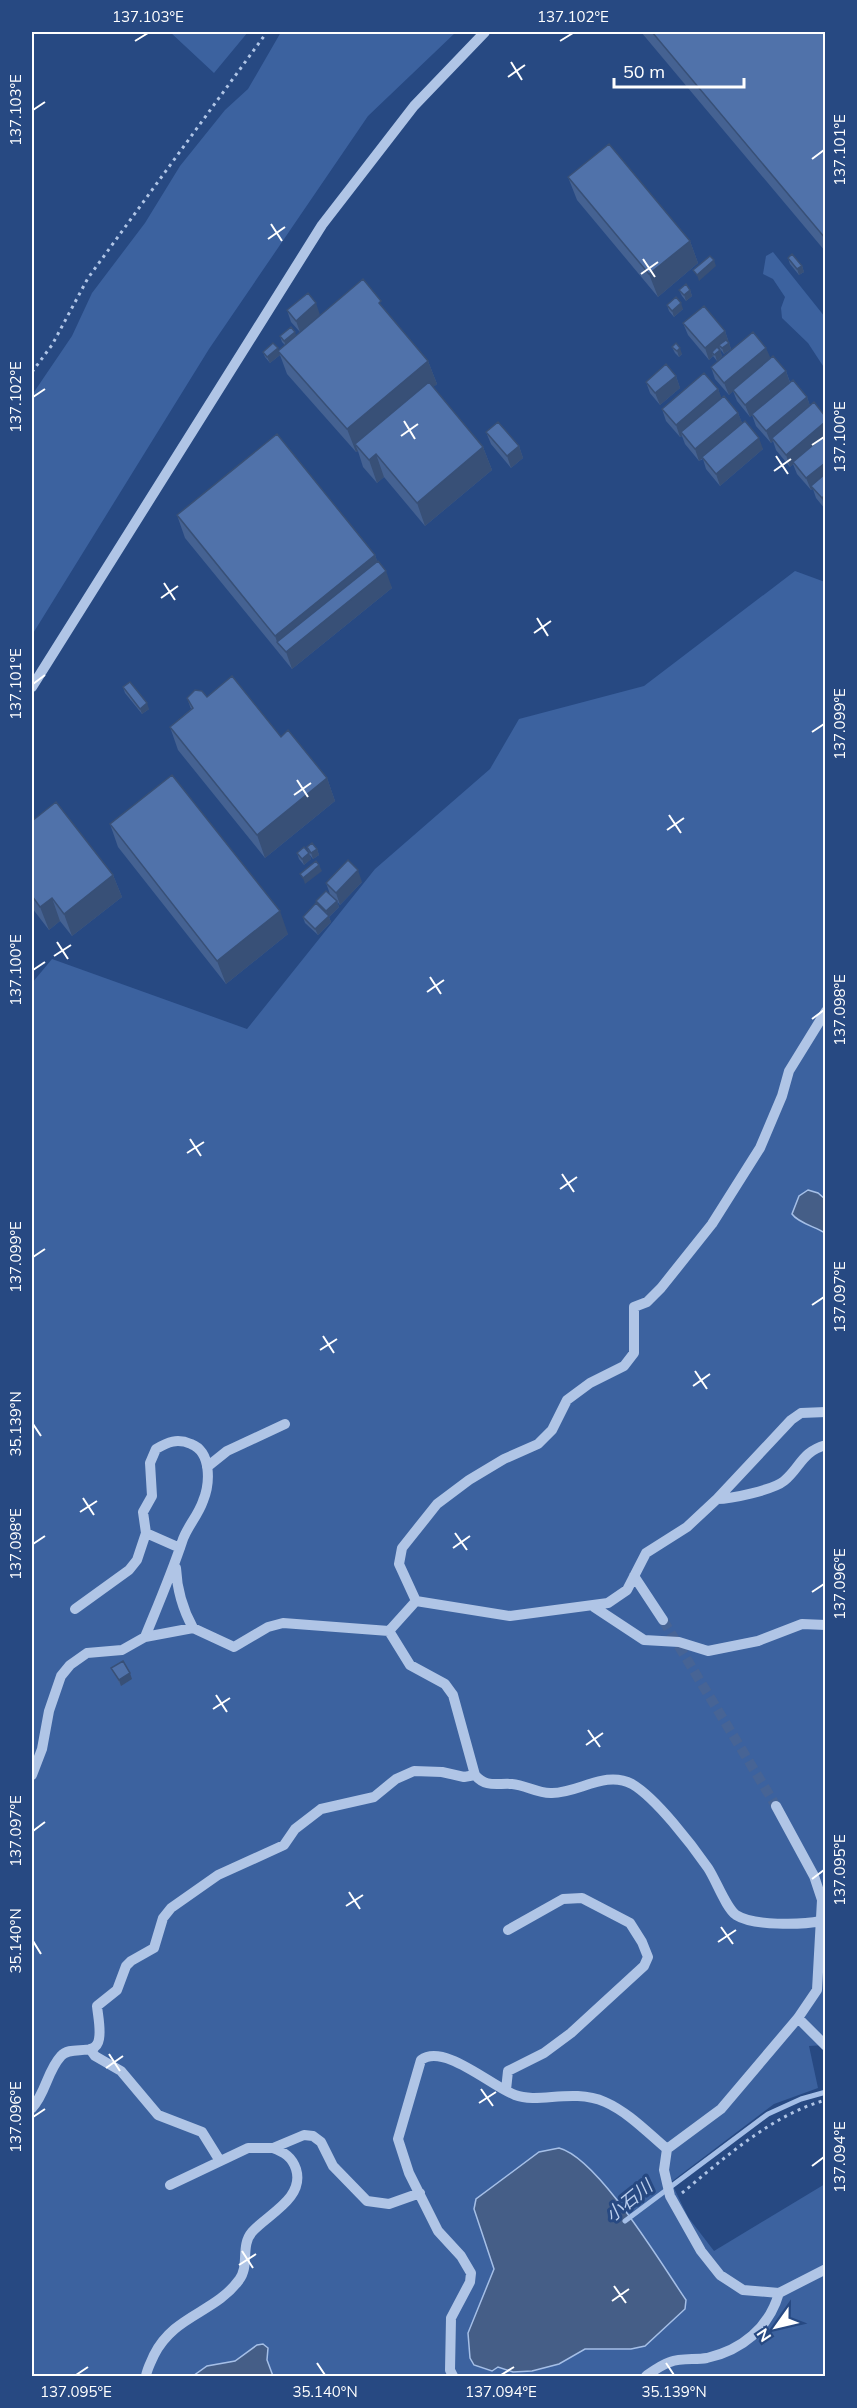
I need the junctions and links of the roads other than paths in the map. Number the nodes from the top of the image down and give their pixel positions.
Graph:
1 (485, 32) edge
2 (32, 687) edge
3 (825, 1011) edge
4 (825, 1412) edge
5 (285, 1424) dead end
6 (825, 1445) edge
7 (207, 1467) junction
8 (717, 1499) junction
9 (146, 1533) junction
10 (180, 1548) junction
11 (176, 1564) junction
12 (634, 1576) junction
13 (416, 1601) junction
14 (594, 1607) junction
15 (75, 1609) dead end
16 (663, 1620) tunnel mouth
17 (825, 1624) edge
18 (194, 1628) junction
19 (389, 1631) junction
20 (145, 1637) junction
21 (32, 1775) edge
22 (475, 1775) junction
23 (776, 1806) tunnel mouth
24 (821, 1921) junction
25 (508, 1930) dead end
26 (824, 1936) edge
27 (825, 1980) edge
28 (817, 1990) junction
29 (798, 2018) junction
30 (825, 2046) edge
31 (90, 2049) junction
32 (506, 2091) junction
33 (32, 2108) edge
34 (273, 2148) junction
35 (667, 2149) junction
36 (220, 2161) junction
37 (170, 2186) dead end
38 (420, 2193) junction
39 (825, 2269) edge
40 (779, 2293) junction
41 (146, 2376) edge
42 (453, 2376) edge
43 (646, 2376) edge

1 - 2 street
3 - 13 street
4 - 8 street
5 - 7 street
6 - 8 street
7 - 9 street
7 - 10 street
8 - 12 street
9 - 10 street
9 - 15 street
10 - 11 street
11 - 18 street
11 - 20 street
12 - 14 street
12 - 16 street
13 - 14 street
13 - 19 street
14 - 17 street
18 - 19 street
18 - 20 street
19 - 22 street
20 - 21 street
22 - 24 street
22 - 31 street
23 - 24 street
24 - 26 street
25 - 32 street
26 - 28 street
27 - 28 street
28 - 29 street
29 - 30 street
29 - 35 street
31 - 33 street
31 - 36 street
32 - 35 street
32 - 38 street
34 - 36 street
34 - 38 street
34 - 41 street
35 - 40 street
36 - 37 street
38 - 42 street
39 - 40 street
40 - 43 street

